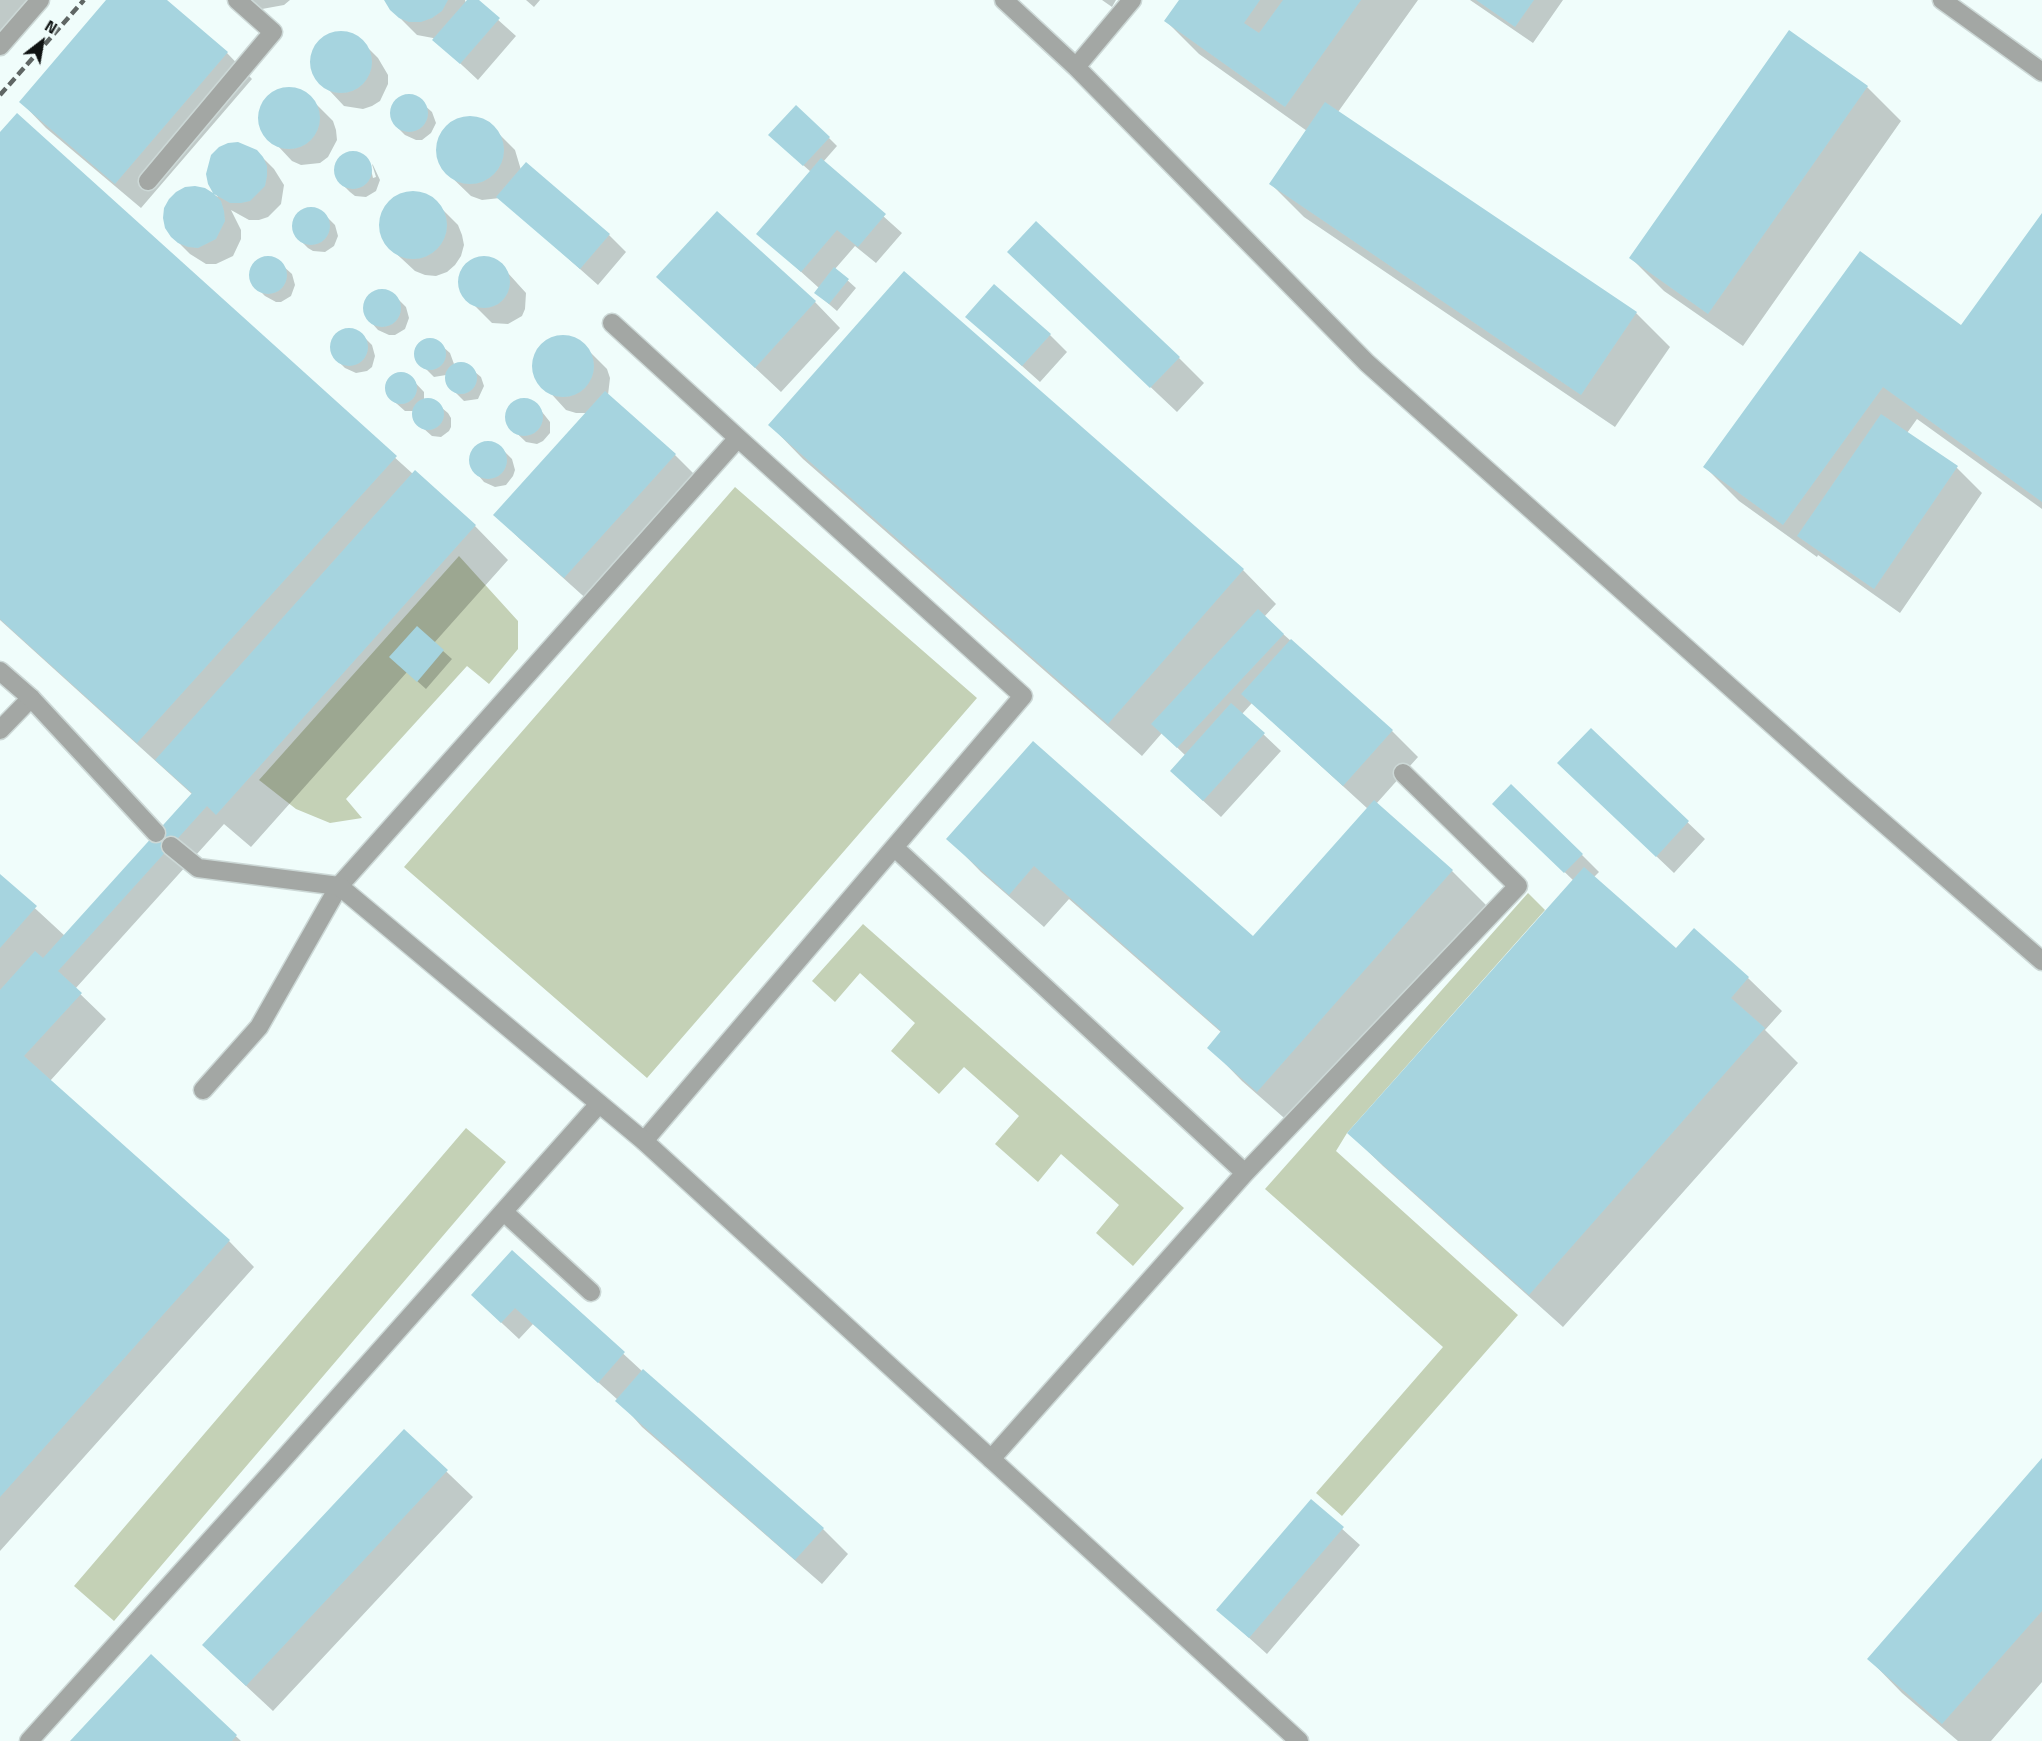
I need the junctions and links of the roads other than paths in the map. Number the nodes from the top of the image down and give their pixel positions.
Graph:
1 (40, 0) edge
2 (237, 0) edge
3 (1004, 0) edge
4 (1132, 0) edge
5 (1942, 0) edge
6 (0, 46) edge
7 (1076, 67) junction
8 (2042, 72) edge
9 (148, 180) dead end
10 (612, 323) dead end
11 (738, 438) junction
12 (0, 670) edge
13 (31, 698) junction
14 (0, 730) edge
15 (1403, 773) dead end
16 (156, 833) dead end
17 (171, 846) dead end
18 (895, 848) junction
19 (339, 886) junction
20 (2042, 961) edge
21 (202, 1090) dead end
22 (599, 1104) junction
23 (644, 1141) junction
24 (1245, 1173) junction
25 (504, 1212) junction
26 (591, 1292) dead end
27 (991, 1459) junction
28 (29, 1741) edge
29 (1299, 1741) edge

1 - 6 street
2 - 9 street
3 - 7 street
4 - 7 street
5 - 8 street
7 - 20 street
10 - 11 street
11 - 18 street
11 - 19 street
12 - 13 street
13 - 14 street
13 - 16 street
15 - 24 street
17 - 19 street
18 - 23 street
18 - 24 street
19 - 21 street
19 - 22 street
22 - 23 street
22 - 25 street
23 - 27 street
24 - 27 street
25 - 26 street
25 - 28 street
27 - 29 street

